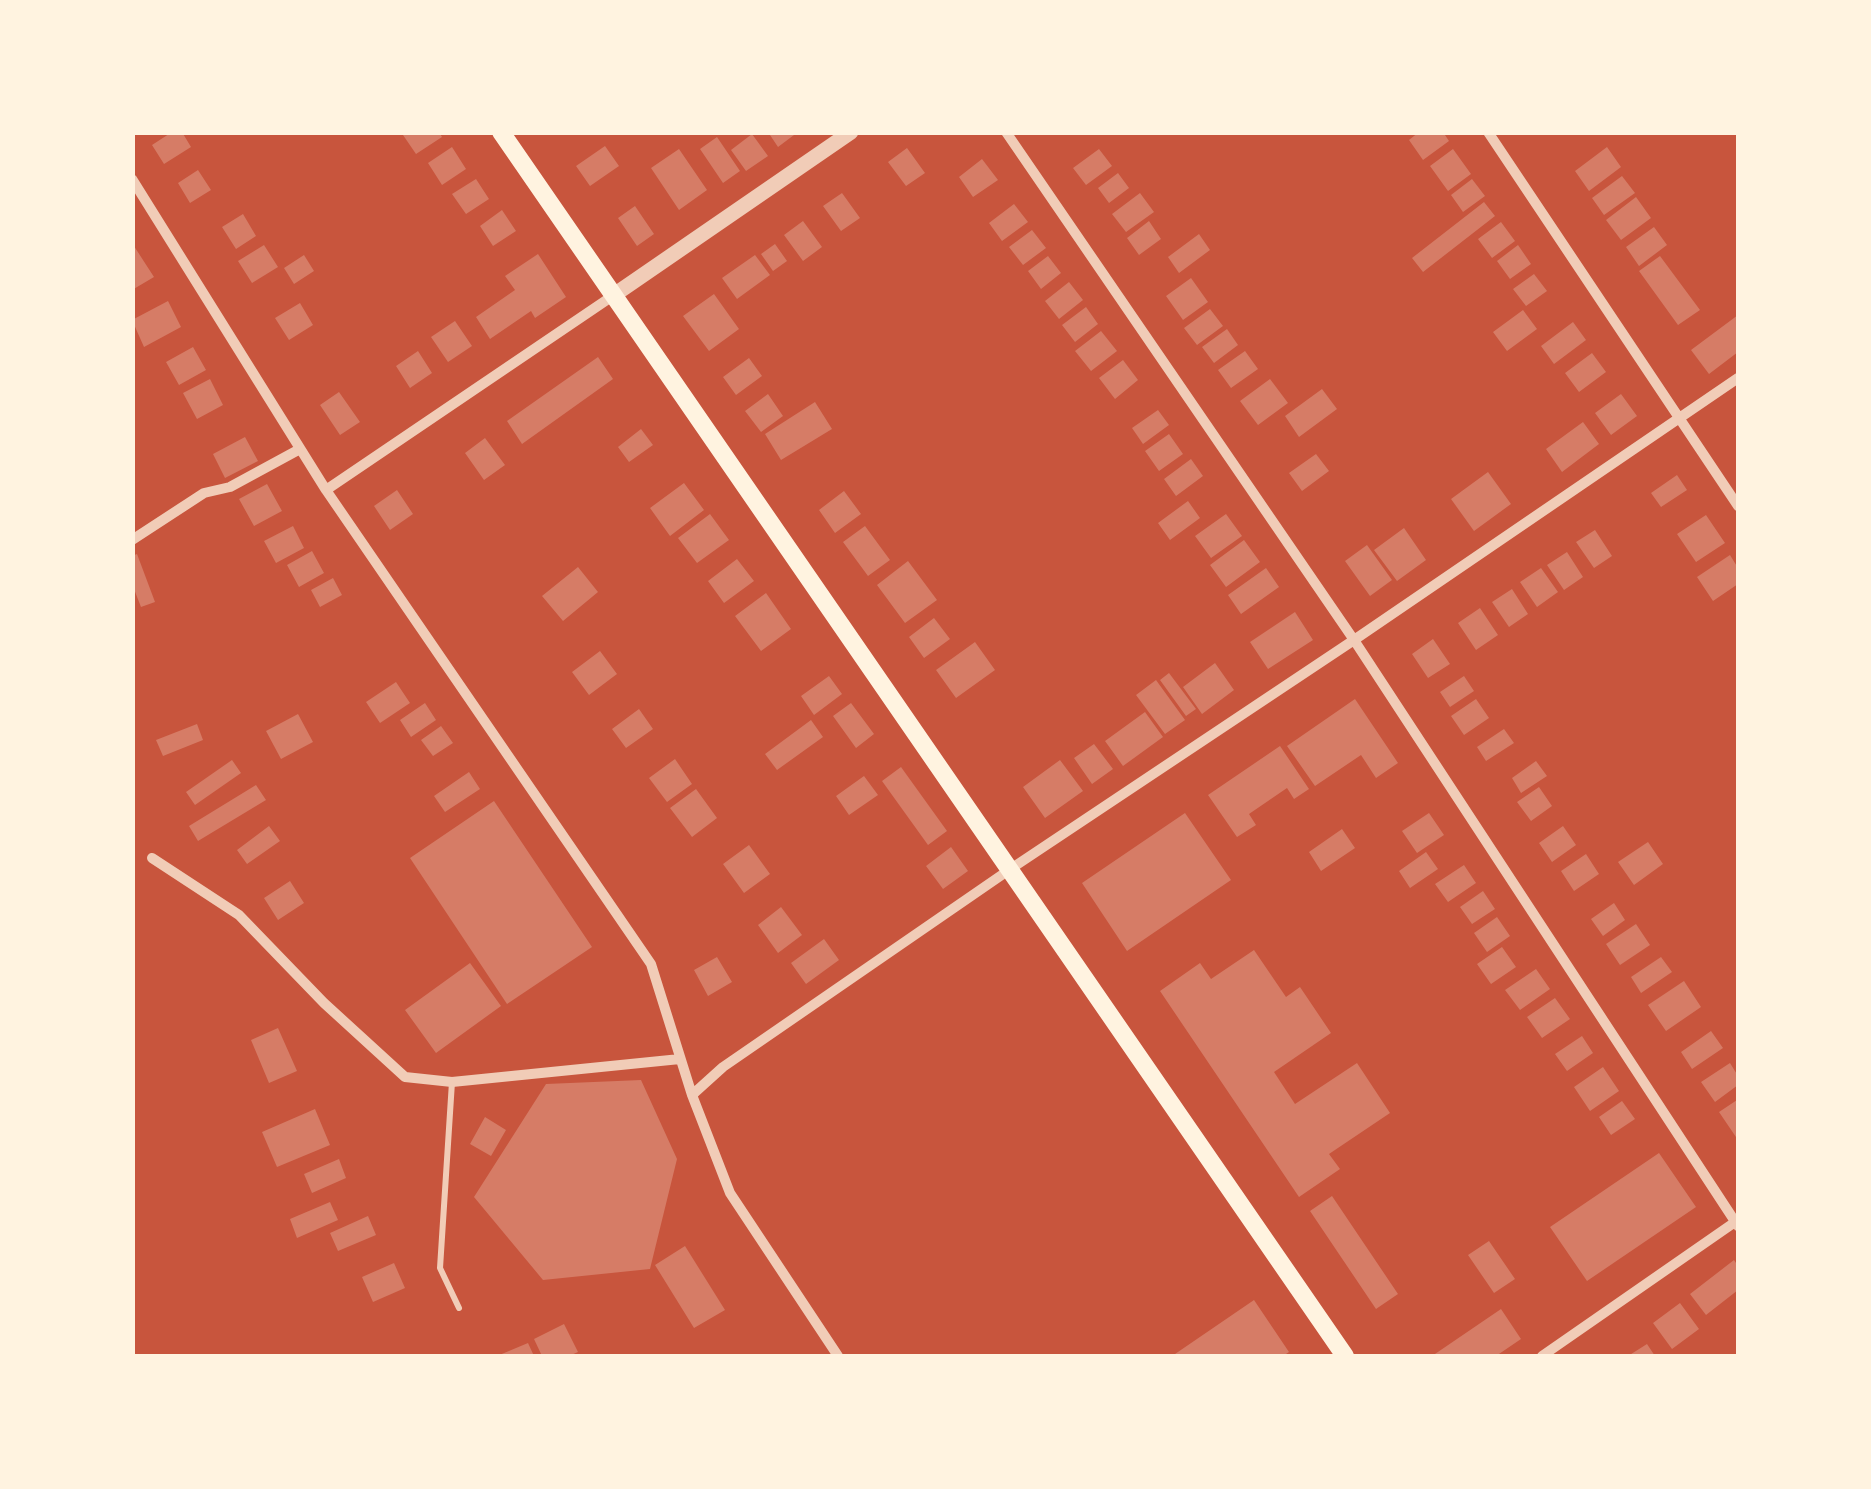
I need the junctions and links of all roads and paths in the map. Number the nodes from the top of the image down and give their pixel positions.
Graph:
1 (500, 132) edge
2 (851, 132) edge
3 (1006, 132) edge
4 (1488, 132) edge
5 (132, 179) edge
6 (614, 295) junction
7 (1738, 378) edge
8 (1679, 418) junction
9 (300, 449) junction
10 (326, 490) junction
11 (1738, 506) edge
12 (132, 540) edge
13 (1354, 640) junction
14 (152, 858) dead end
15 (1009, 870) junction
16 (680, 1059) junction
17 (452, 1082) junction
18 (692, 1095) junction
19 (1738, 1222) edge
20 (460, 1308) dead end
21 (838, 1356) edge
22 (1346, 1356) edge
23 (1542, 1356) edge

1 - 6 main road
2 - 6 street
3 - 13 street
4 - 8 street
5 - 9 street
6 - 10 street
6 - 15 main road
7 - 8 street
8 - 11 street
8 - 13 street
9 - 10 street
9 - 12 street
10 - 16 street
13 - 15 street
13 - 19 street
14 - 17 street
15 - 18 street
15 - 22 main road
16 - 17 street
16 - 18 street
17 - 20 lane
18 - 21 street
19 - 23 street

